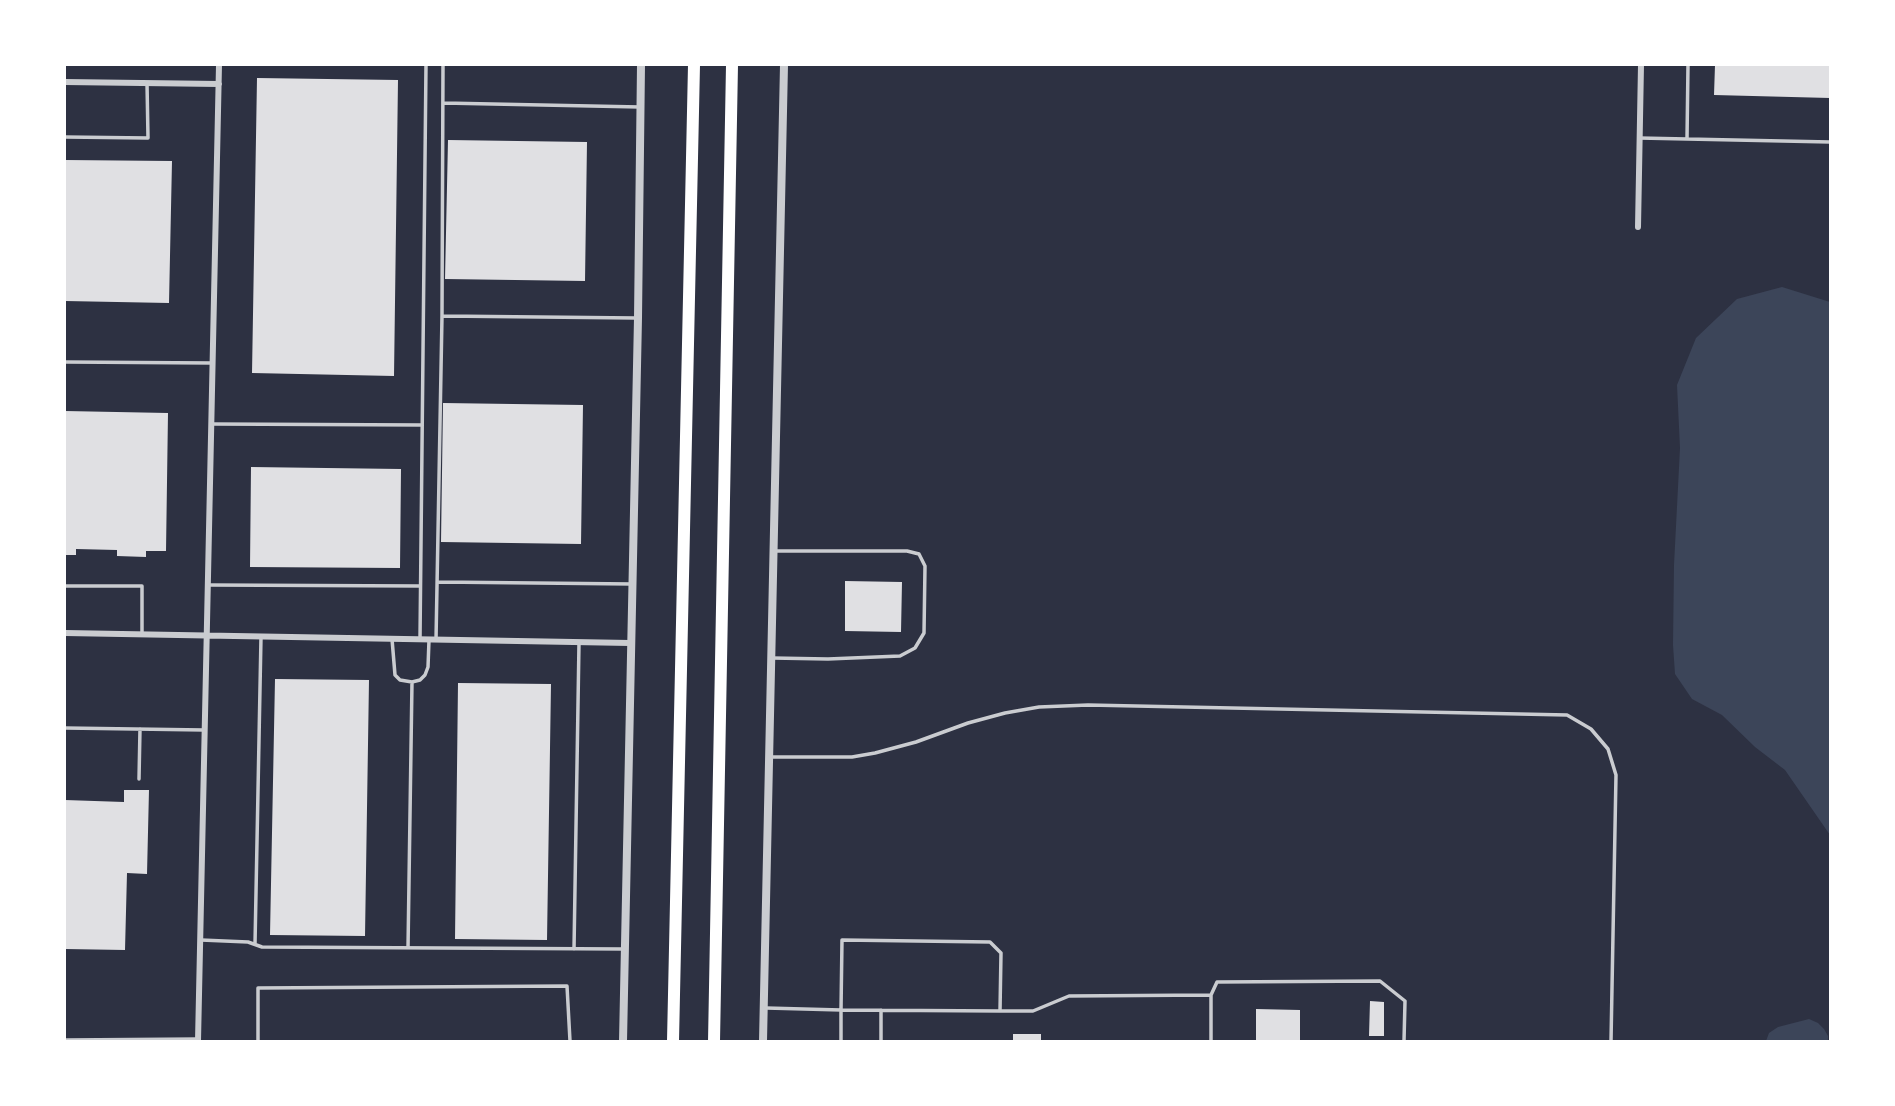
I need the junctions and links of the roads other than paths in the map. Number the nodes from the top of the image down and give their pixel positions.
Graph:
1 (219, 65) edge
2 (426, 65) edge
3 (443, 65) edge
4 (641, 65) edge
5 (694, 65) edge
6 (732, 65) edge
7 (784, 65) edge
8 (1641, 65) edge
9 (1688, 65) edge
10 (65, 82) edge
11 (147, 83) junction
12 (219, 84) junction
13 (443, 103) junction
14 (642, 107) junction
15 (65, 137) edge
16 (1639, 138) junction
17 (1686, 139) junction
18 (1830, 142) edge
19 (1638, 226) dead end
20 (442, 316) junction
21 (638, 318) junction
22 (65, 362) edge
23 (212, 363) junction
24 (211, 424) junction
25 (422, 425) junction
26 (772, 551) junction
27 (437, 582) junction
28 (632, 584) junction
29 (207, 585) junction
30 (65, 586) edge
31 (420, 586) junction
32 (65, 633) edge
33 (142, 635) junction
34 (206, 636) junction
35 (261, 637) junction
36 (393, 639) junction
37 (420, 639) junction
38 (432, 640) junction
39 (579, 641) junction
40 (630, 643) junction
41 (770, 658) junction
42 (412, 682) junction
43 (65, 728) edge
44 (140, 729) junction
45 (204, 730) junction
46 (768, 757) junction
47 (139, 779) dead end
48 (200, 940) junction
49 (255, 944) junction
50 (408, 948) junction
51 (574, 949) junction
52 (625, 949) junction
53 (1211, 995) junction
54 (764, 1008) junction
55 (841, 1010) junction
56 (881, 1010) junction
57 (1000, 1011) junction
58 (65, 1040) edge
59 (140, 1040) edge
60 (198, 1040) edge
61 (258, 1041) edge
62 (570, 1041) edge
63 (623, 1041) edge
64 (673, 1041) edge
65 (714, 1041) edge
66 (763, 1041) edge
67 (841, 1041) edge
68 (881, 1041) edge
69 (1210, 1041) edge
70 (1404, 1041) edge
71 (1611, 1041) edge

1 - 12 street
2 - 25 lane
3 - 13 lane
4 - 14 street
5 - 64 highway
6 - 65 highway
7 - 26 street
8 - 16 street
9 - 17 lane
10 - 11 street
11 - 12 street
11 - 15 lane
12 - 23 street
13 - 14 lane
13 - 20 lane
14 - 21 street
16 - 17 lane
16 - 19 street
17 - 18 lane
20 - 21 lane
20 - 27 lane
21 - 28 street
22 - 23 lane
23 - 24 street
24 - 25 lane
24 - 29 street
25 - 31 lane
26 - 41 street
26 - 41 lane
27 - 28 lane
27 - 38 lane
28 - 40 street
29 - 31 lane
29 - 34 street
30 - 33 lane
31 - 37 lane
32 - 33 street
33 - 34 street
34 - 35 street
34 - 45 street
35 - 36 street
35 - 49 lane
36 - 37 street
36 - 42 lane
37 - 38 street
38 - 39 street
38 - 42 lane
39 - 40 street
39 - 51 lane
40 - 52 street
41 - 46 street
42 - 50 lane
43 - 44 lane
44 - 45 lane
44 - 47 lane
45 - 48 street
46 - 54 street
46 - 71 lane
48 - 49 lane
48 - 60 street
49 - 50 lane
50 - 51 lane
51 - 52 lane
52 - 63 street
53 - 57 lane
53 - 69 lane
53 - 70 lane
54 - 55 lane
54 - 66 street
55 - 56 lane
55 - 57 lane
55 - 67 lane
56 - 57 lane
56 - 68 lane
58 - 59 lane
59 - 60 lane
61 - 62 lane

